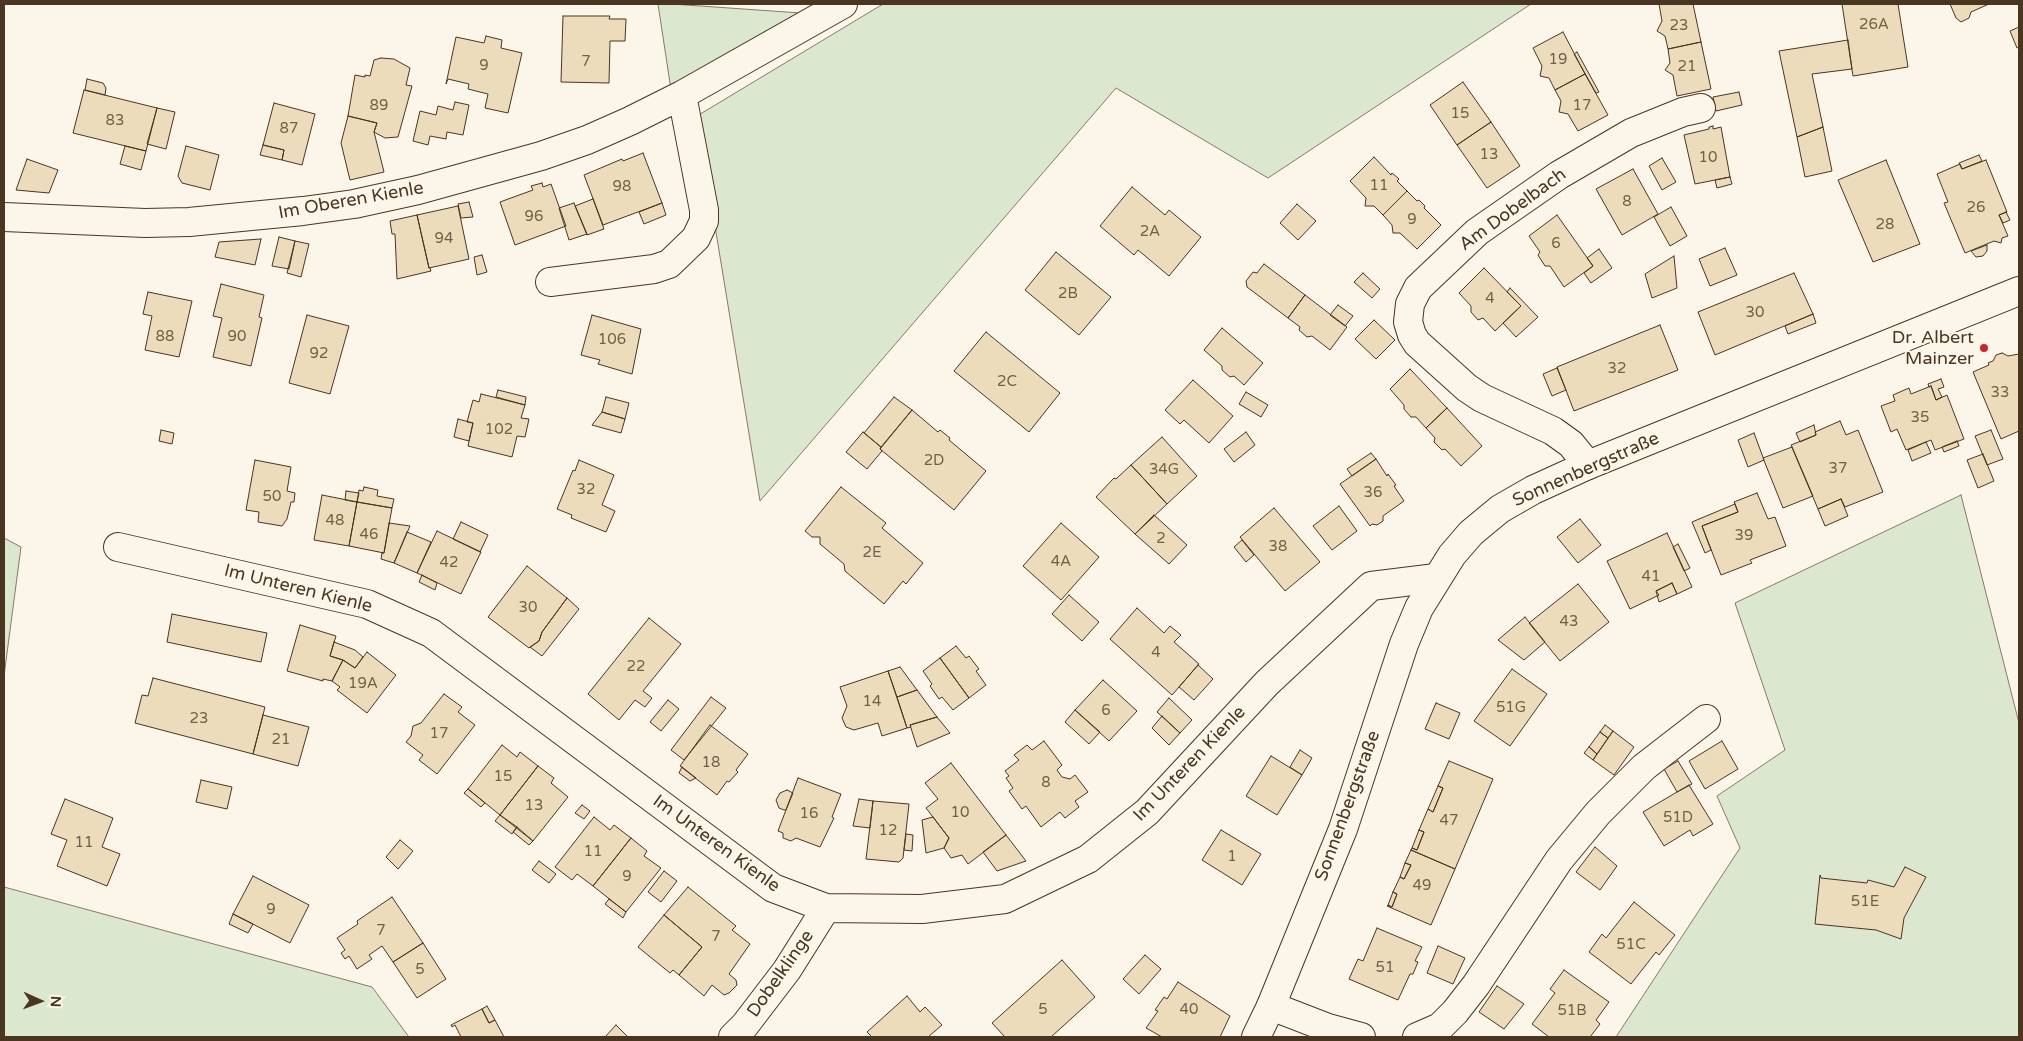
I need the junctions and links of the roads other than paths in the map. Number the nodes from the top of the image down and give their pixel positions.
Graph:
1 (843, 4) edge
2 (682, 94) junction
3 (1701, 108) dead end
4 (4, 217) edge
5 (550, 282) dead end
6 (2019, 291) edge
7 (1588, 465) junction
8 (118, 547) dead end
9 (1436, 578) junction
10 (1706, 719) dead end
11 (826, 908) junction
12 (1271, 1006) junction
13 (733, 1037) edge
14 (1256, 1037) edge
15 (1361, 1037) edge
16 (1417, 1037) edge

1 - 2 street, Im Oberen Kienle
2 - 4 street, Im Oberen Kienle
2 - 5 street
3 - 7 street, Am Dobelbach
6 - 7 street, Sonnenbergstraße
7 - 9 street, Sonnenbergstraße
8 - 11 street, Im Unteren Kienle
9 - 11 street, Im Unteren Kienle
9 - 12 street, Sonnenbergstraße
10 - 16 street
11 - 13 street, Dobelklinge
12 - 14 street, Sonnenbergstraße
12 - 15 street

